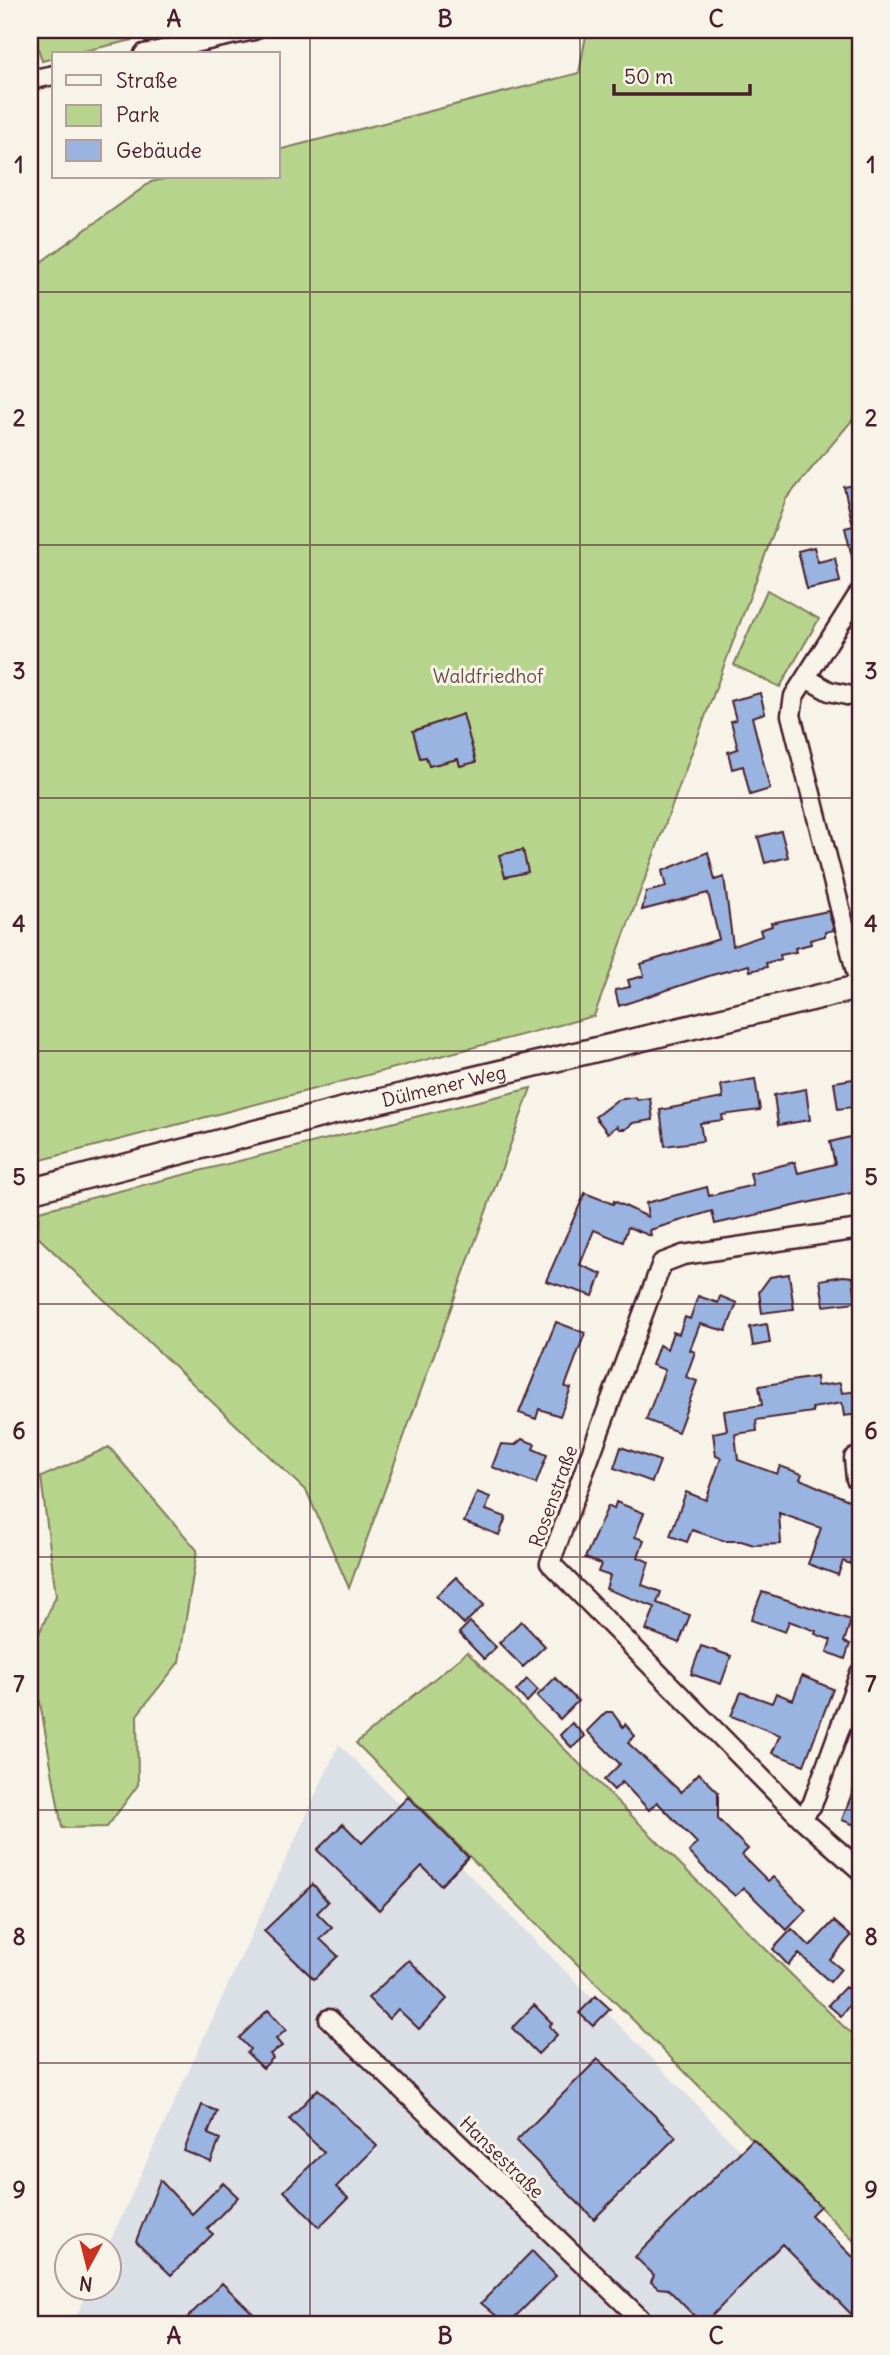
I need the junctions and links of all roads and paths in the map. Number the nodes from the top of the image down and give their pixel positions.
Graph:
1 (254, 30) edge
2 (153, 52) edge
3 (52, 75) edge
4 (30, 80) edge
5 (860, 592) edge
6 (806, 678) junction
7 (860, 698) edge
8 (860, 987) edge
9 (30, 1191) edge
10 (860, 1229) edge
11 (860, 1457) edge
12 (860, 1481) edge
13 (860, 1673) edge
14 (801, 1818) junction
15 (860, 1870) edge
16 (329, 2019) dead end
17 (647, 2325) edge

1 - 2 street
3 - 4 street
5 - 6 street
6 - 7 street
6 - 8 street
8 - 9 street, Dülmener Weg
10 - 14 street, Rosenstraße
11 - 12 street
13 - 14 street
14 - 15 street, Rosenstraße
16 - 17 street, Hansestraße

